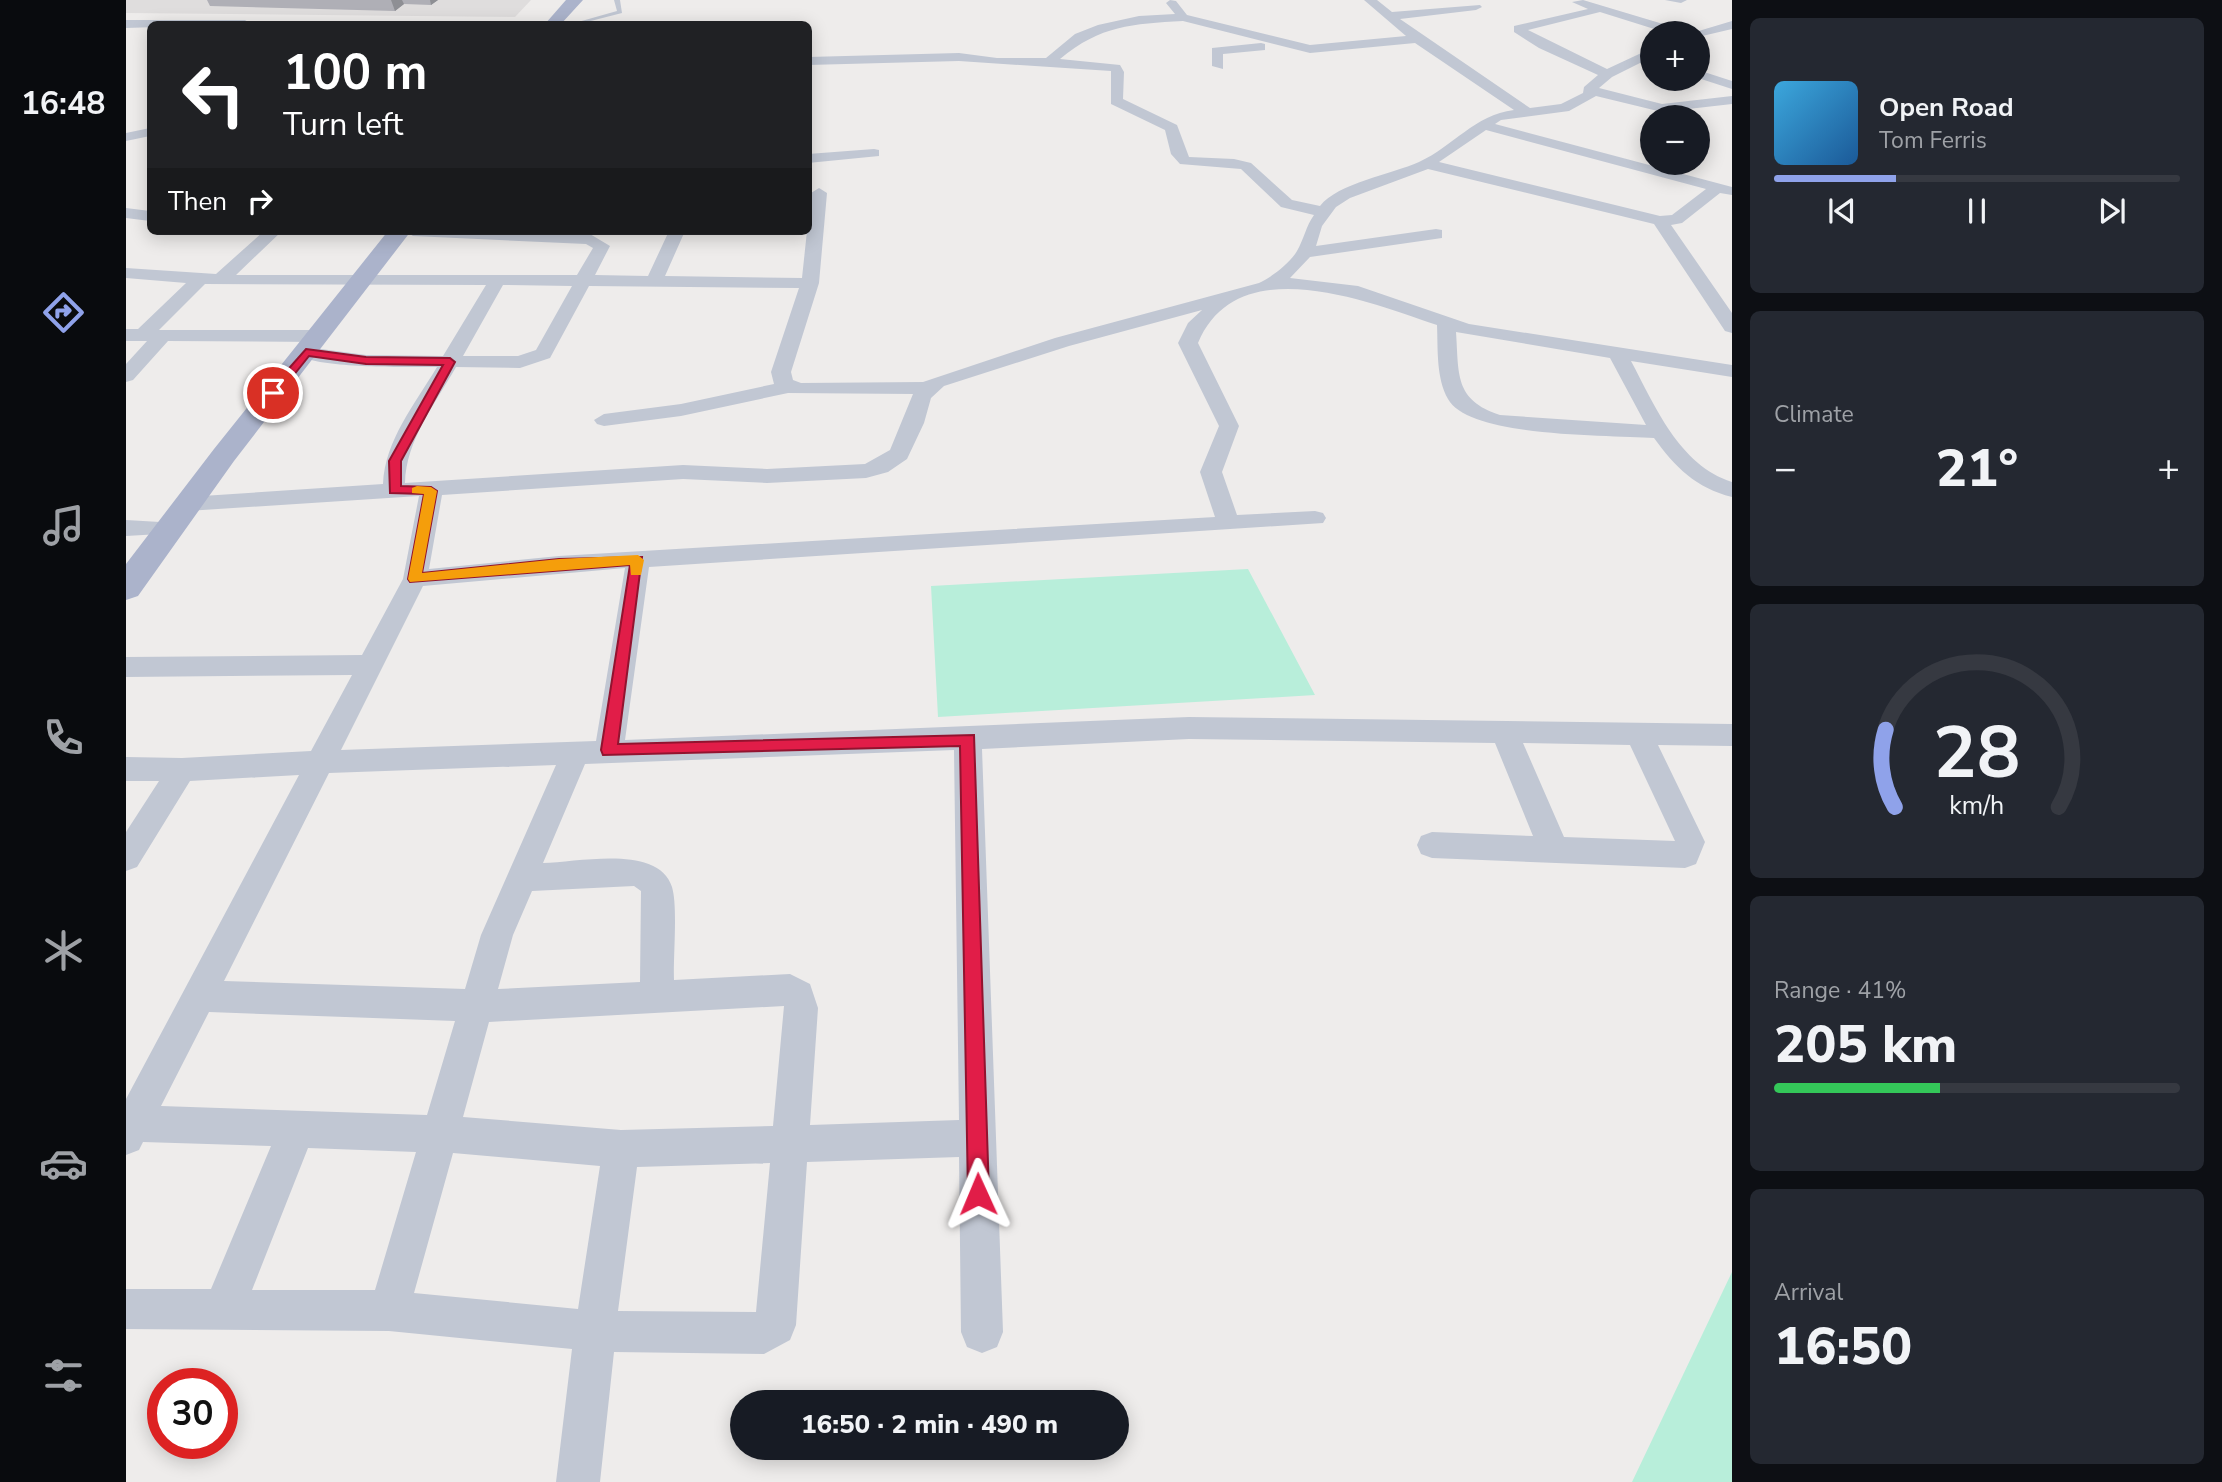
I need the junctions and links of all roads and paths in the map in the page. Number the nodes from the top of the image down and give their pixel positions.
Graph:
1 (575, 0) edge
2 (617, 0) edge
3 (1170, 0) edge
4 (1370, 0) edge
5 (1573, 0) edge
6 (1671, 0) edge
7 (1681, 0) edge
8 (1478, 6) edge
9 (1596, 10) junction
10 (1392, 16) junction
11 (1184, 17) junction
12 (556, 21) edge
13 (593, 21) edge
14 (1640, 22) edge
15 (126, 24) edge
16 (147, 24) edge
17 (1732, 24) edge
18 (1710, 30) edge
19 (1417, 39) junction
20 (1287, 46) junction
21 (1640, 59) edge
22 (812, 61) edge
23 (1049, 62) junction
24 (1218, 65) dead end
25 (1607, 74) junction
26 (1710, 78) edge
27 (1732, 85) edge
28 (1588, 90) junction
29 (1732, 100) edge
30 (1528, 113) junction
31 (1483, 125) junction
32 (147, 133) edge
33 (126, 137) edge
34 (874, 153) dead end
35 (812, 159) edge
36 (1427, 164) junction
37 (1724, 190) edge
38 (819, 193) dead end
39 (1324, 212) junction
40 (126, 213) edge
41 (147, 216) edge
42 (1660, 221) junction
43 (1436, 234) dead end
44 (270, 235) edge
45 (397, 235) edge
46 (502, 235) edge
47 (675, 235) edge
48 (1304, 253) junction
49 (126, 273) edge
50 (366, 278) junction
51 (200, 279) junction
52 (221, 279) junction
53 (498, 279) junction
54 (583, 281) junction
55 (654, 281) junction
56 (1276, 282) junction
57 (810, 283) junction
58 (1222, 300) junction
59 (1446, 324) junction
60 (1732, 327) edge
61 (134, 335) edge
62 (163, 336) junction
63 (312, 344) junction
64 (1618, 354) junction
65 (450, 362) junction
66 (1732, 371) edge
67 (126, 376) edge
68 (788, 387) junction
69 (926, 388) junction
70 (604, 420) dead end
71 (1660, 432) junction
72 (394, 490) junction
73 (1732, 490) edge
74 (431, 491) junction
75 (187, 503) junction
76 (1315, 518) dead end
77 (1228, 521) junction
78 (126, 528) edge
79 (169, 528) junction
80 (638, 560) junction
81 (415, 579) junction
82 (126, 588) edge
83 (373, 665) junction
84 (126, 667) edge
85 (1504, 731) junction
86 (1638, 732) junction
87 (1732, 735) edge
88 (968, 739) junction
89 (592, 752) junction
90 (317, 762) junction
91 (126, 769) edge
92 (182, 770) junction
93 (1432, 845) dead end
94 (1554, 849) junction
95 (126, 858) edge
96 (522, 878) junction
97 (201, 996) junction
98 (657, 997) junction
99 (478, 1006) junction
100 (128, 1128) edge
101 (297, 1128) junction
102 (442, 1134) junction
103 (977, 1138) junction
104 (788, 1143) junction
105 (621, 1149) junction
106 (126, 1309) edge
107 (223, 1310) junction
108 (389, 1311) junction
109 (595, 1331) junction
110 (982, 1332) dead end
111 (578, 1482) edge

1 - 12 main road
2 - 13 lane
3 - 11 street
4 - 10 street
5 - 9 street
6 - 7 street
8 - 10 street
9 - 14 street
9 - 25 street
10 - 19 street
11 - 20 street
11 - 23 street
15 - 16 street
17 - 18 street
19 - 20 street
19 - 30 street
20 - 24 street
21 - 25 street
22 - 23 street
23 - 39 street
25 - 28 street
26 - 27 street
28 - 29 street
28 - 30 street
30 - 31 street
31 - 36 street
31 - 37 street
32 - 33 street
34 - 35 street
36 - 39 street
36 - 42 street
37 - 42 street
38 - 57 street
39 - 48 street
40 - 41 street
42 - 60 street
43 - 48 street
44 - 52 street
45 - 50 main road
46 - 54 street
47 - 55 street
48 - 56 street
49 - 51 street
50 - 52 street
50 - 53 street
50 - 63 main road
51 - 52 street
51 - 61 street
53 - 54 street
53 - 65 street
54 - 55 street
54 - 65 street
55 - 57 street
56 - 58 street
56 - 59 street
57 - 68 street
58 - 69 street
58 - 77 street
59 - 64 street
59 - 71 street
61 - 62 street
62 - 63 street
62 - 67 street
63 - 65 street
63 - 75 main road
64 - 66 street
64 - 71 street
65 - 72 street
68 - 69 street
68 - 70 street
69 - 74 street
71 - 73 street
72 - 74 street
72 - 75 street
74 - 81 street
75 - 79 main road
76 - 77 street
77 - 80 street
78 - 79 street
79 - 82 main road
80 - 81 street
80 - 89 street
81 - 83 street
83 - 84 street
83 - 90 street
85 - 86 street
85 - 88 street
85 - 94 street
86 - 87 street
86 - 94 street
88 - 89 street
88 - 103 street
89 - 90 street
89 - 96 street
90 - 92 street
90 - 97 street
91 - 92 street
92 - 95 street
93 - 94 street
96 - 98 street
96 - 99 street
97 - 99 street
97 - 100 street
98 - 99 street
98 - 104 street
99 - 102 street
100 - 101 street
101 - 102 street
101 - 107 street
102 - 105 street
102 - 108 street
103 - 104 street
103 - 110 street
104 - 105 street
104 - 109 street
105 - 109 street
106 - 107 street
107 - 108 street
108 - 109 street
109 - 111 street

